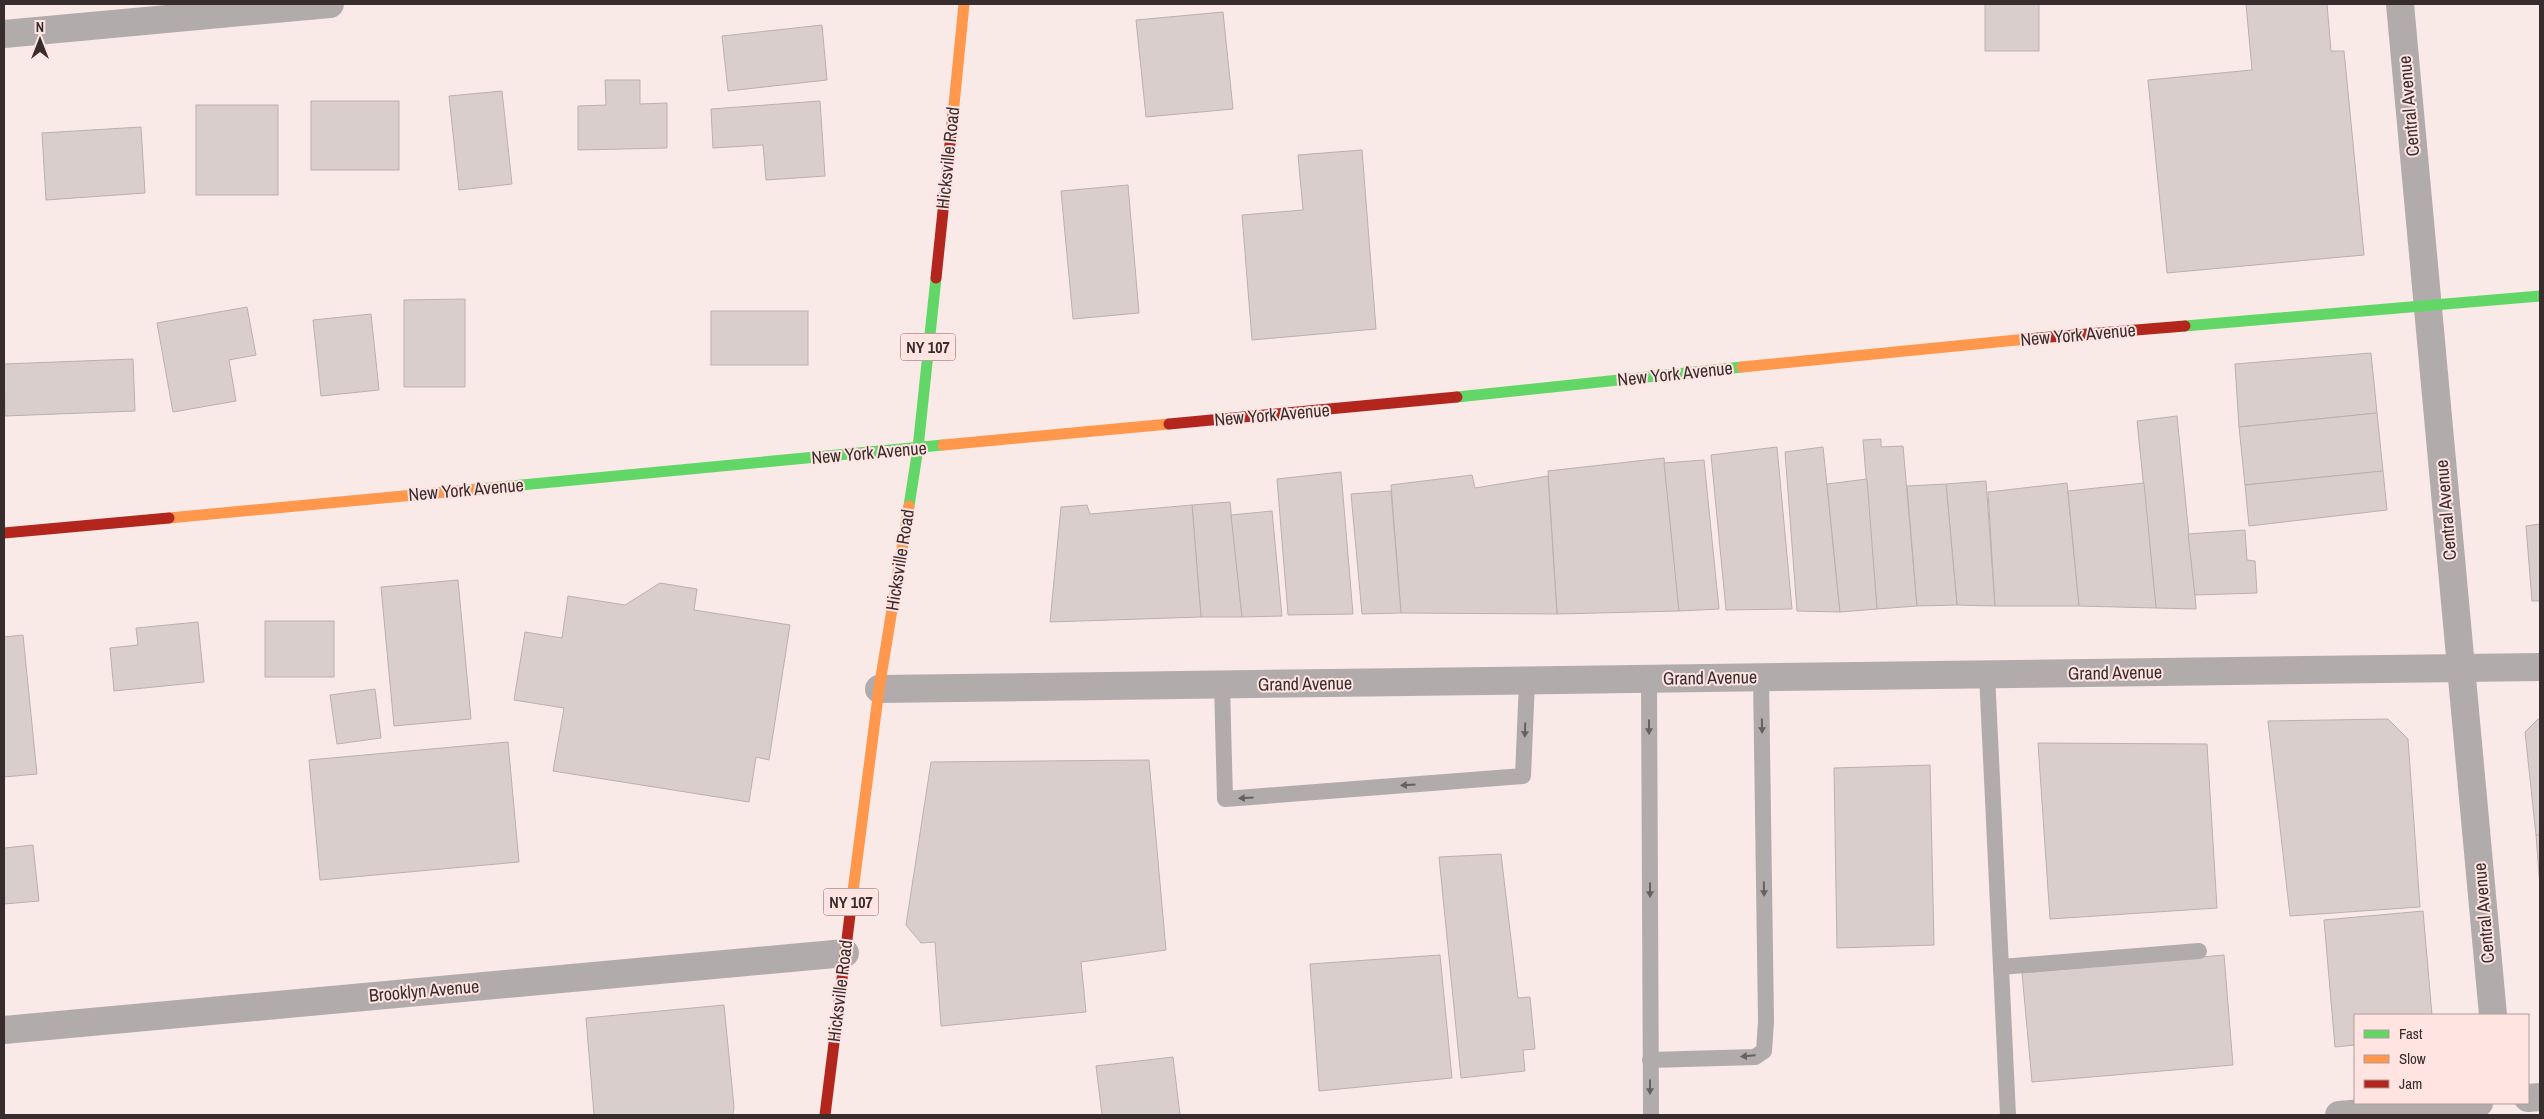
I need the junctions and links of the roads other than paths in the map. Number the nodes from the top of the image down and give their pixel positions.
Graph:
1 (330, 4) edge
2 (964, 4) edge
3 (2400, 4) edge
4 (4, 34) edge
5 (2540, 296) edge
6 (2428, 307) junction
7 (918, 448) junction
8 (4, 533) edge
9 (2540, 667) edge
10 (2461, 669) junction
11 (1987, 674) junction
12 (1761, 677) junction
13 (1649, 679) junction
14 (1527, 681) junction
15 (1222, 684) junction
16 (879, 689) junction
17 (2199, 951) dead end
18 (845, 953) junction
19 (2001, 967) junction
20 (2493, 1014) edge
21 (4, 1030) edge
22 (1650, 1060) junction
23 (2467, 1104) edge
24 (825, 1115) edge
25 (1651, 1115) edge
26 (2008, 1115) edge
27 (2340, 1115) edge

1 - 4 street
2 - 7 street, Hicksville Road / NY 107
3 - 6 street, Central Avenue
5 - 6 street, New York Avenue
6 - 7 street, New York Avenue
6 - 10 street, Central Avenue
7 - 8 street, New York Avenue
7 - 16 street, Hicksville Road / NY 107
9 - 10 street, Grand Avenue
10 - 11 street, Grand Avenue
10 - 20 street, Central Avenue
11 - 12 street, Grand Avenue
11 - 19 lane
12 - 13 street, Grand Avenue
12 -> 22 lane
13 - 14 street, Grand Avenue
13 -> 22 lane
14 - 15 street, Grand Avenue
14 -> 15 lane
15 - 16 street, Grand Avenue
16 - 18 street, Hicksville Road / NY 107
17 - 19 lane
18 - 21 street, Brooklyn Avenue
18 - 24 street, Hicksville Road / NY 107
19 - 26 lane
22 -> 25 lane
23 - 27 street

